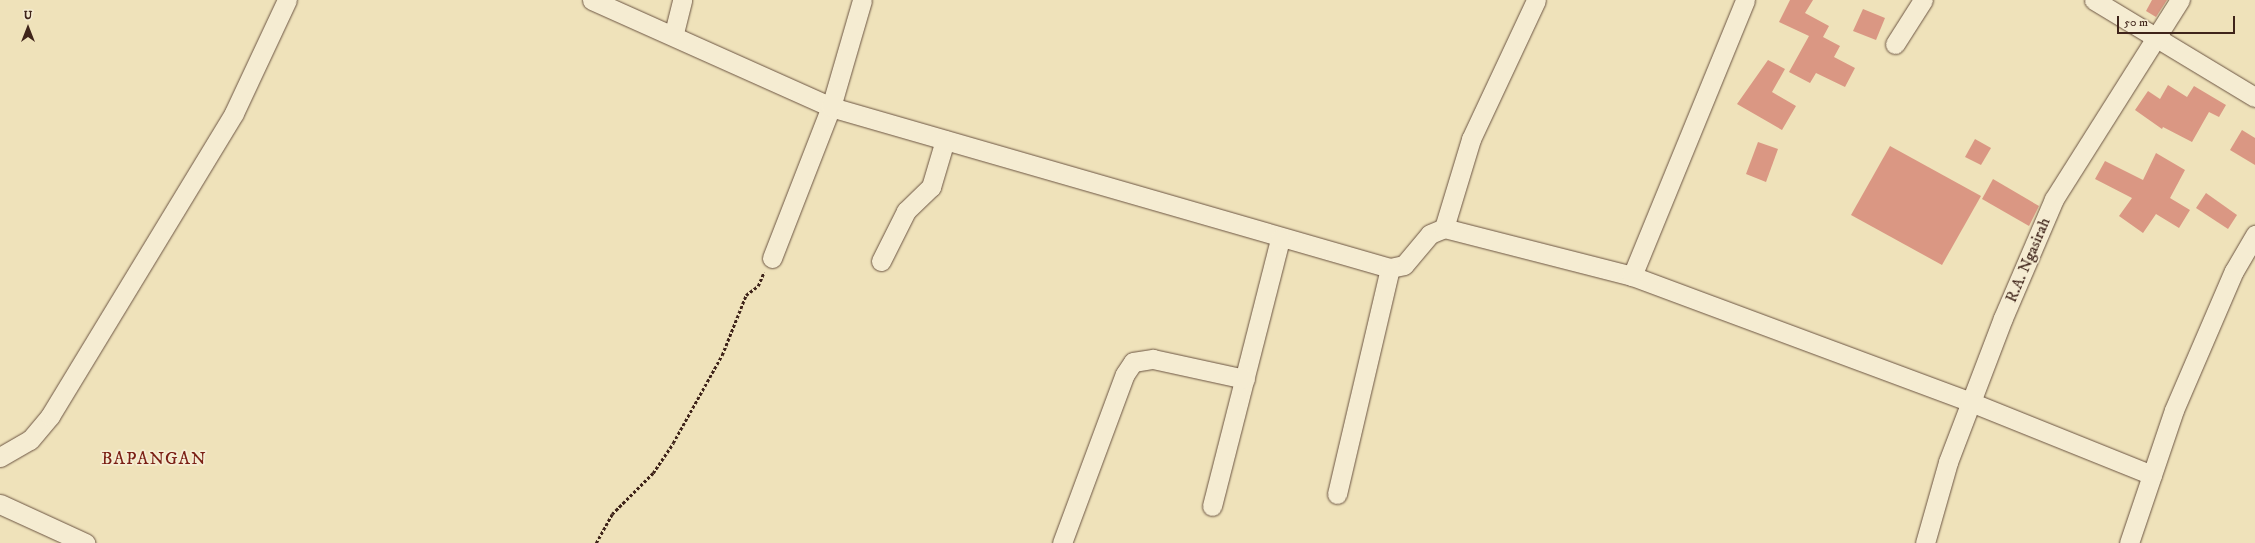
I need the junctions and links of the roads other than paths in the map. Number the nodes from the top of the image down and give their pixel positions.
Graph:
1 (287, 0) edge
2 (592, 0) edge
3 (682, 0) edge
4 (862, 0) edge
5 (1536, 0) edge
6 (1745, 0) edge
7 (1922, 0) edge
8 (2094, 0) edge
9 (2180, 0) edge
10 (674, 33) junction
11 (2158, 37) junction
12 (1895, 44) dead end
13 (2255, 97) edge
14 (831, 107) junction
15 (945, 140) junction
16 (1444, 228) junction
17 (2255, 235) edge
18 (1280, 239) junction
19 (772, 258) road end
20 (881, 261) dead end
21 (1390, 268) junction
22 (1632, 276) junction
23 (1245, 379) junction
24 (1972, 403) junction
25 (0, 457) edge
26 (2152, 475) junction
27 (1337, 494) dead end
28 (0, 504) edge
29 (1212, 506) dead end
30 (85, 543) edge
31 (1062, 543) edge
32 (1925, 543) edge
33 (2129, 543) edge

1 - 25 street
2 - 10 street
3 - 10 street
4 - 14 street
5 - 16 street
6 - 22 street
7 - 12 street
8 - 11 street
9 - 11 street, R.A. Ngasirah
10 - 14 street
11 - 13 street
11 - 24 street, R.A. Ngasirah
14 - 15 street
14 - 19 street
15 - 18 street
15 - 20 street
16 - 21 street
16 - 22 street
17 - 26 street
18 - 21 street
18 - 23 street
21 - 27 street
22 - 24 street
23 - 29 street
23 - 31 street
24 - 26 street
24 - 32 street, R.A. Ngasirah
26 - 33 street
28 - 30 street

